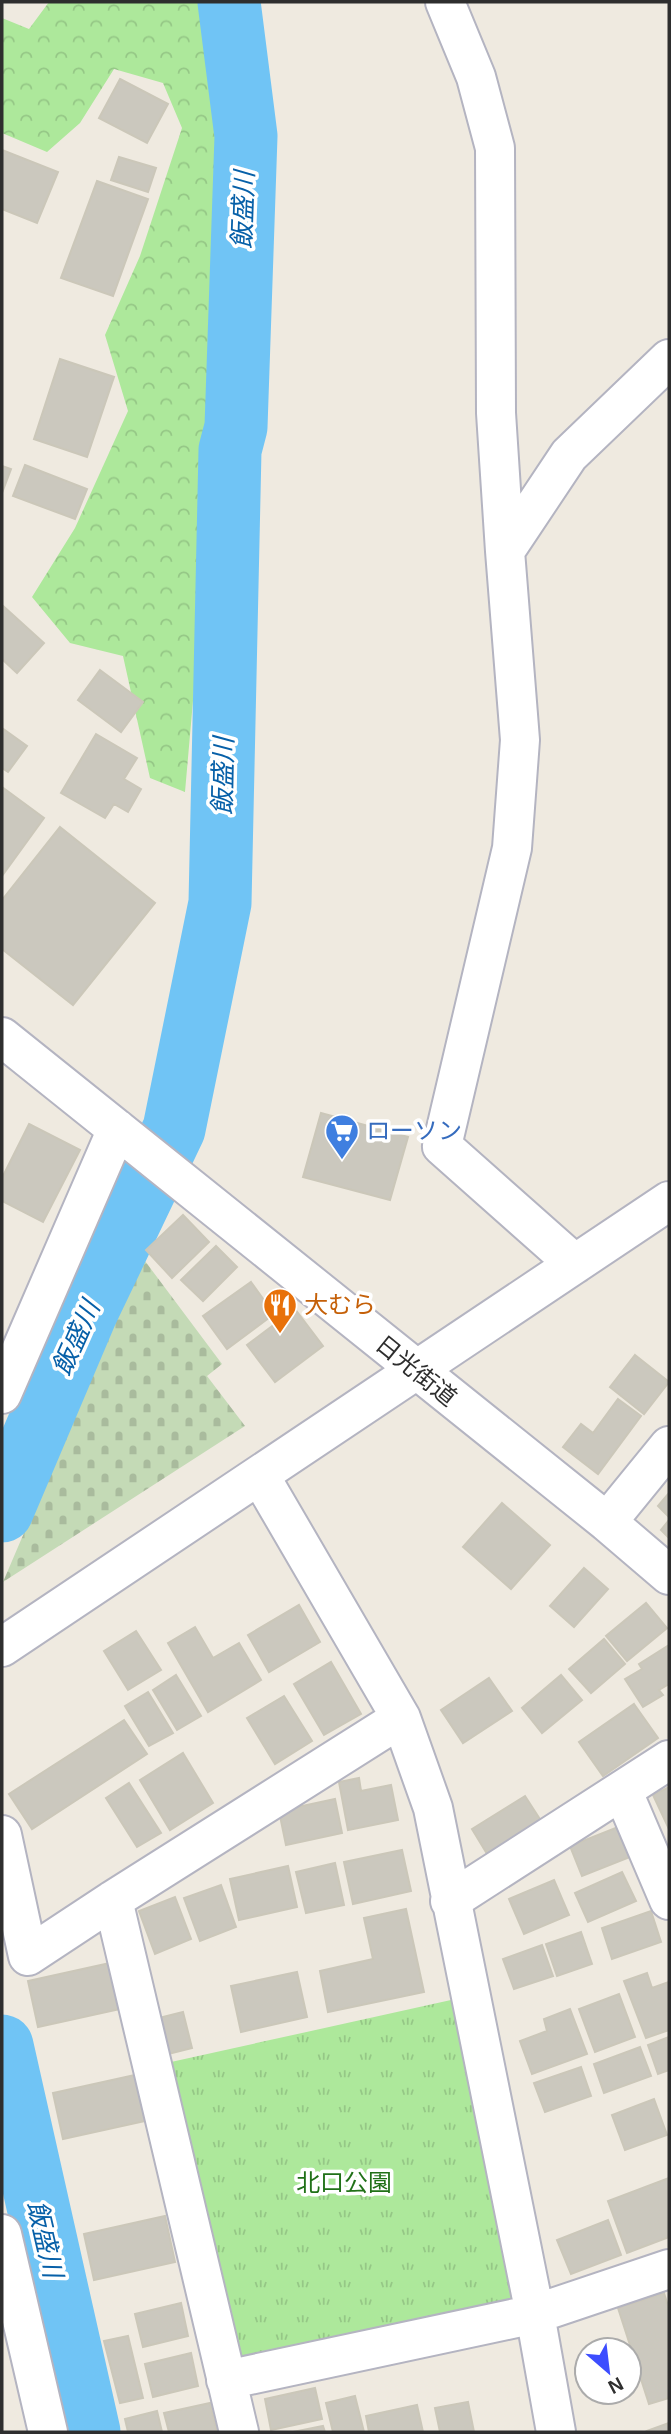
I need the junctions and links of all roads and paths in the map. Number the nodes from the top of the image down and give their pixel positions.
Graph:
1 (445, 2) edge
2 (669, 359) edge
3 (505, 551) junction
4 (2, 1037) edge
5 (123, 1135) junction
6 (669, 1201) edge
7 (575, 1264) junction
8 (416, 1371) junction
9 (2, 1394) edge
10 (669, 1446) edge
11 (260, 1476) junction
12 (607, 1522) junction
13 (669, 1575) edge
14 (2, 1647) edge
15 (401, 1718) junction
16 (669, 1760) edge
17 (623, 1791) junction
18 (2, 1835) edge
19 (113, 1900) junction
20 (669, 1900) edge
21 (450, 1901) junction
22 (2, 2234) edge
23 (669, 2269) edge
24 (535, 2314) junction
25 (226, 2381) junction
26 (48, 2432) edge
27 (239, 2432) edge
28 (556, 2432) edge

1 - 3 street
2 - 3 street
3 - 7 street
4 - 5 street, 日光街道
5 - 8 street, 日光街道
5 - 9 street
6 - 7 street
7 - 8 street
8 - 11 street
8 - 12 street, 日光街道
10 - 12 street
11 - 14 street
11 - 15 street
12 - 13 street, 日光街道
15 - 19 street
15 - 21 street
16 - 17 street
17 - 20 street
17 - 21 street
18 - 19 street
19 - 25 street
21 - 24 street
22 - 26 street
23 - 24 street
24 - 25 street
24 - 28 street
25 - 27 street

